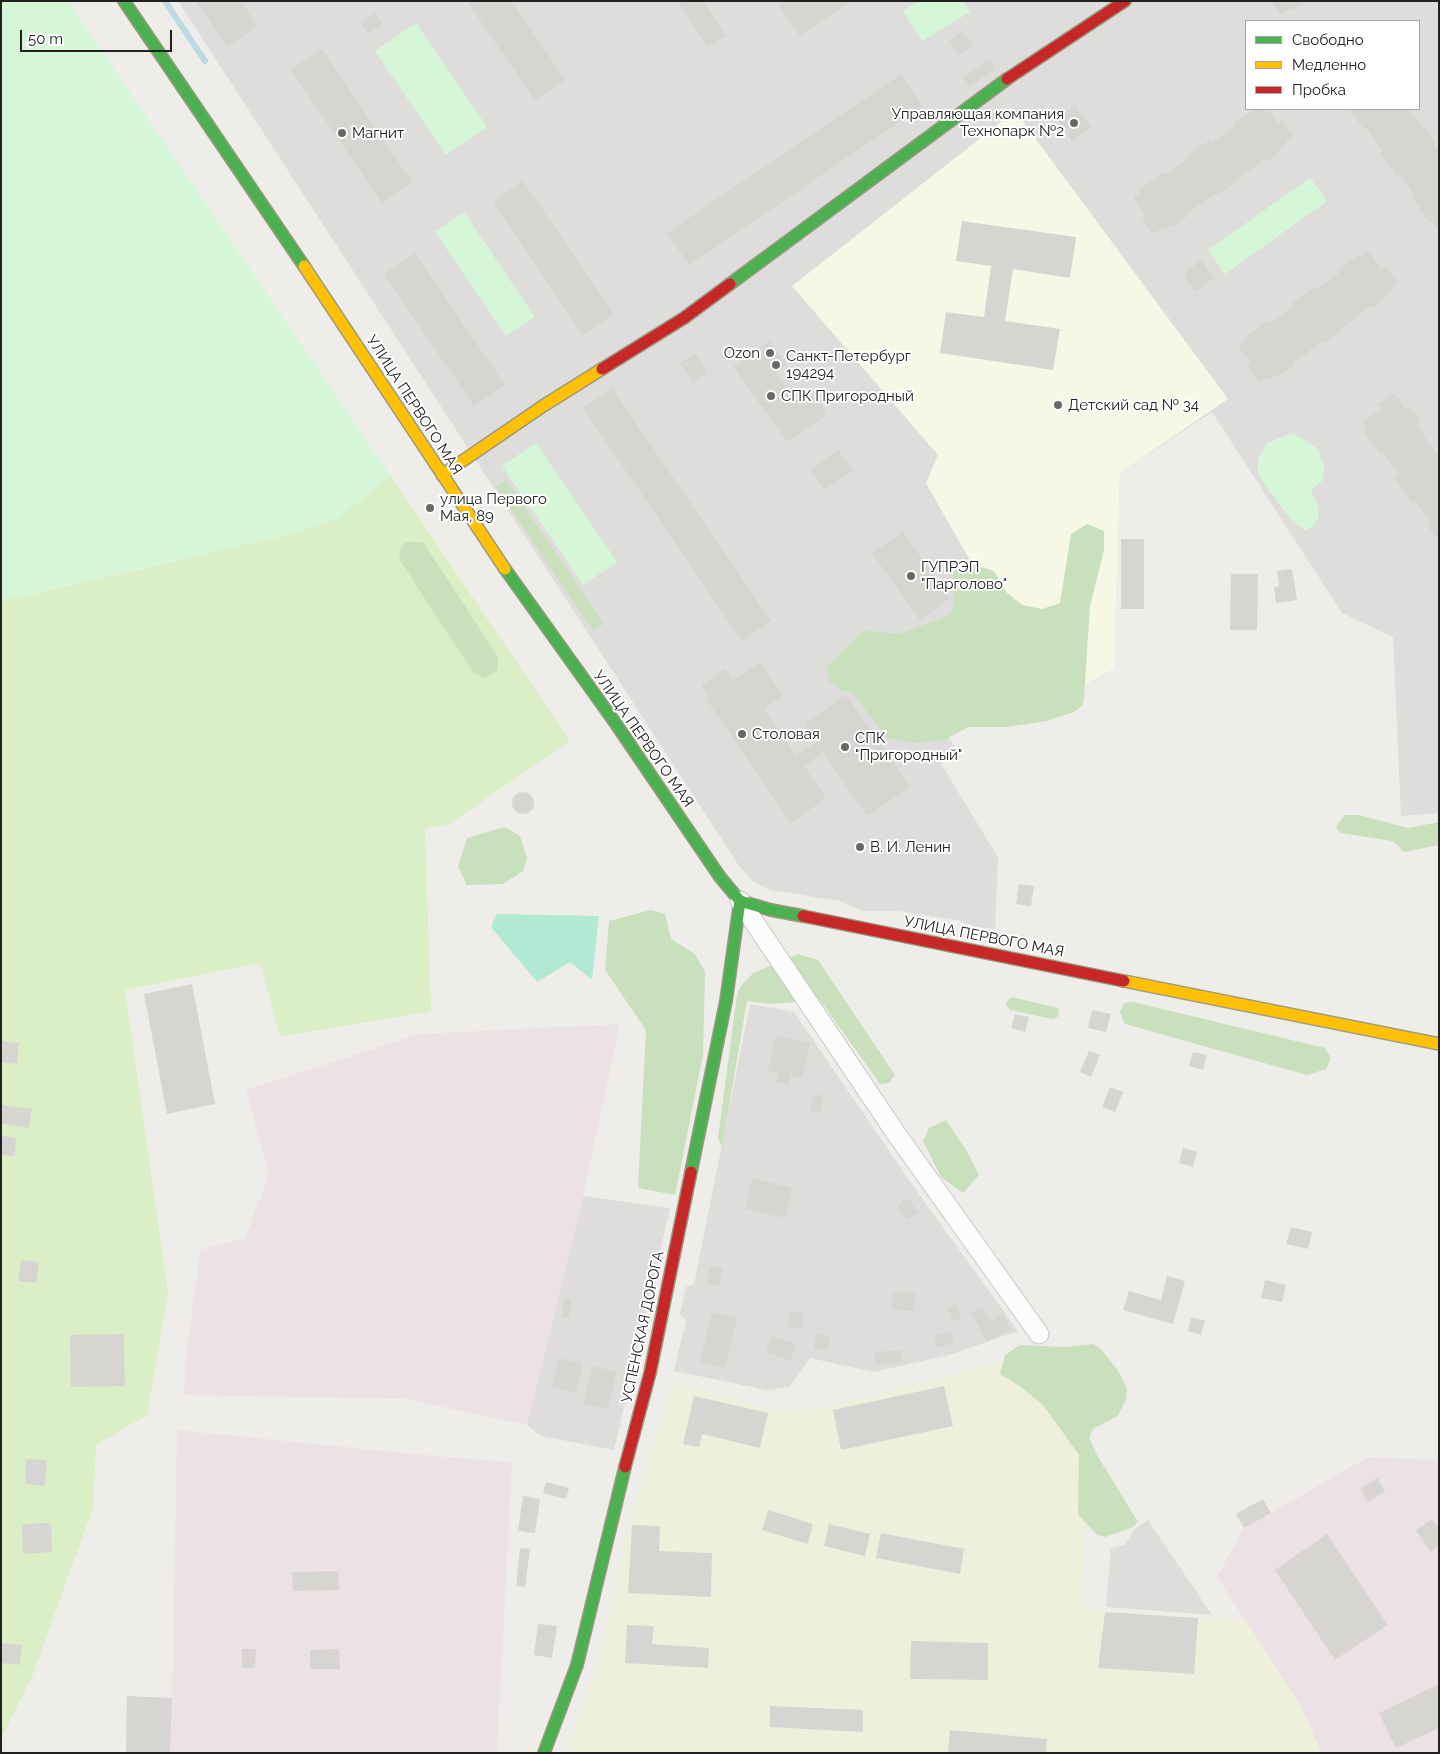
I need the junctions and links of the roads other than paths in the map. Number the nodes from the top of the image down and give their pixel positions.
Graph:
1 (124, 1) edge
2 (1125, 1) edge
3 (442, 475) junction
4 (740, 901) junction
5 (1439, 1044) edge
6 (1039, 1334) dead end
7 (544, 1753) edge

1 - 3 street, УЛИЦА ПЕРВОГО МАЯ
2 - 3 street
3 - 4 street, УЛИЦА ПЕРВОГО МАЯ
4 - 5 street, УЛИЦА ПЕРВОГО МАЯ
4 - 6 street
4 - 7 street, УСПЕНСКАЯ ДОРОГА

